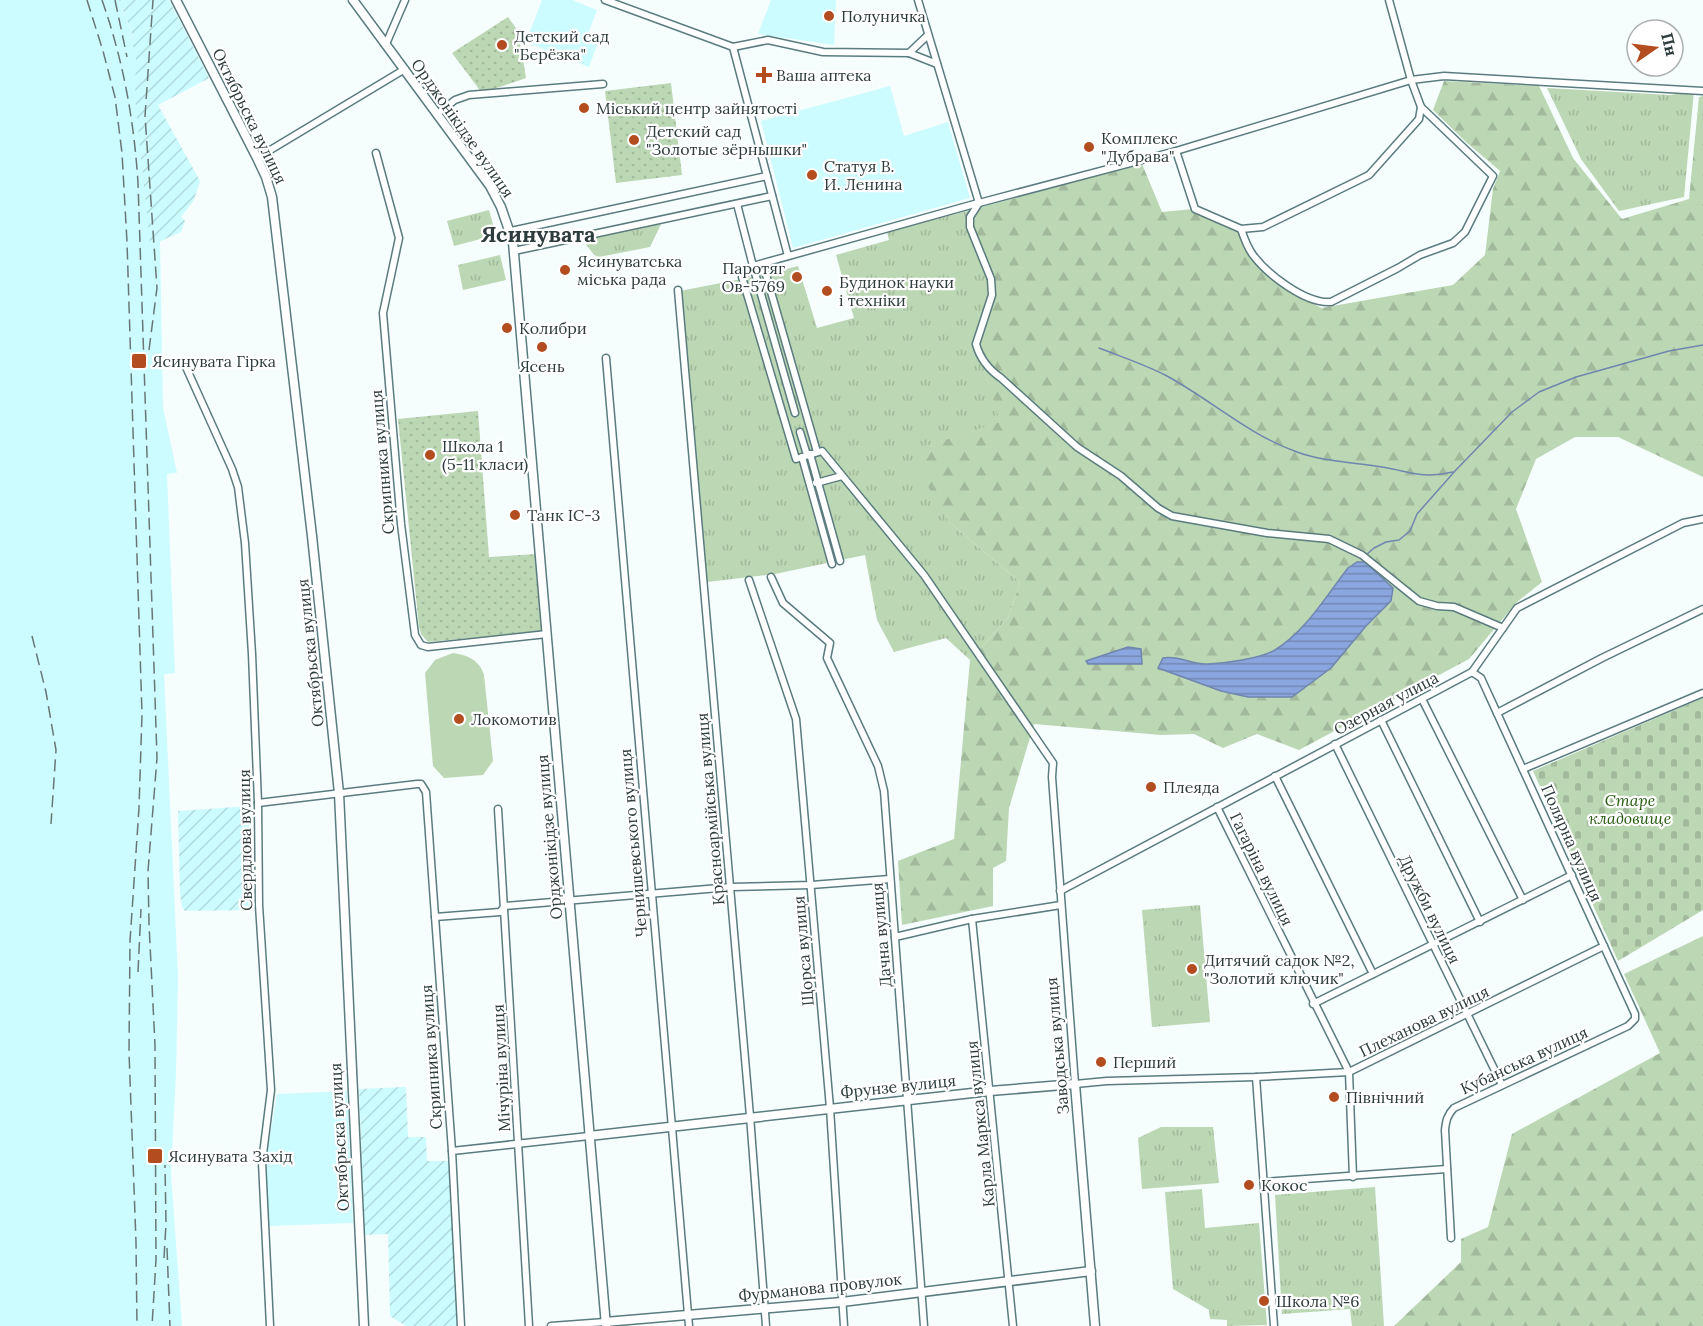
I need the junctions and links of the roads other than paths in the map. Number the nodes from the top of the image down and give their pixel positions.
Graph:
1 (176, 0) edge
2 (353, 0) edge
3 (405, 0) edge
4 (605, 0) edge
5 (918, 0) edge
6 (1389, 0) edge
7 (928, 35) junction
8 (386, 44) junction
9 (733, 47) junction
10 (909, 52) junction
11 (937, 64) junction
12 (405, 69) junction
13 (1411, 80) junction
14 (603, 84) dead end
15 (1703, 91) edge
16 (1421, 107) junction
17 (437, 114) junction
18 (1176, 151) junction
19 (376, 153) dead end
20 (257, 158) junction
21 (767, 176) junction
22 (772, 196) junction
23 (979, 203) junction
24 (737, 204) junction
25 (1241, 229) junction
26 (511, 231) junction
27 (514, 251) junction
28 (788, 256) junction
29 (753, 267) junction
30 (678, 290) dead end
31 (606, 357) dead end
32 (185, 365) dead end
33 (795, 413) dead end
34 (800, 432) dead end
35 (809, 455) junction
36 (842, 476) junction
37 (818, 483) junction
38 (810, 485) junction
39 (1703, 519) edge
40 (840, 561) dead end
41 (832, 564) dead end
42 (771, 578) dead end
43 (749, 580) dead end
44 (1703, 609) edge
45 (1503, 628) junction
46 (547, 634) junction
47 (1472, 672) junction
48 (1703, 693) edge
49 (1422, 699) junction
50 (1497, 713) junction
51 (1381, 720) junction
52 (1335, 744) junction
53 (1523, 769) junction
54 (1275, 776) junction
55 (339, 793) junction
56 (258, 803) junction
57 (1217, 807) junction
58 (498, 809) dead end
59 (1572, 875) junction
60 (890, 879) junction
61 (811, 885) junction
62 (730, 887) junction
63 (1060, 891) junction
64 (651, 893) junction
65 (1523, 900) junction
66 (569, 901) junction
67 (1061, 905) junction
68 (505, 906) junction
69 (435, 917) junction
70 (972, 919) junction
71 (1480, 922) junction
72 (895, 937) junction
73 (1433, 945) junction
74 (1604, 946) junction
75 (1373, 974) junction
76 (1313, 1004) junction
77 (1467, 1015) junction
78 (1628, 1026) joint
79 (1349, 1072) junction
80 (1256, 1077) junction
81 (1075, 1084) junction
82 (1502, 1085) junction
83 (990, 1091) junction
84 (908, 1100) junction
85 (830, 1108) junction
86 (750, 1116) junction
87 (672, 1127) junction
88 (590, 1136) junction
89 (519, 1145) junction
90 (452, 1151) junction
91 (1447, 1168) junction
92 (1353, 1177) junction
93 (1264, 1182) junction
94 (1451, 1238) dead end
95 (1091, 1271) junction
96 (1010, 1280) junction
97 (922, 1291) junction
98 (842, 1302) junction
99 (765, 1309) junction
100 (688, 1315) junction
101 (606, 1324) edge
102 (270, 1326) edge
103 (364, 1326) edge
104 (461, 1326) edge
105 (529, 1326) edge
106 (551, 1326) edge
107 (689, 1326) edge
108 (766, 1326) edge
109 (844, 1326) edge
110 (924, 1326) edge
111 (1013, 1326) edge
112 (1095, 1326) edge
113 (1274, 1326) edge

1 - 20 main road, Октябрьска вулиця
2 - 8 main road, Орджонікідзе вулиця
3 - 8 street
4 - 9 street
5 - 7 street
6 - 13 street
7 - 10 street
7 - 11 street
8 - 12 main road, Орджонікідзе вулиця
9 - 10 street
9 - 21 street
10 - 11 street
11 - 23 street
12 - 17 main road, Орджонікідзе вулиця
12 - 20 street
13 - 15 street
13 - 16 street
13 - 18 street
14 - 17 street
16 - 25 street
16 - 25 street
17 - 26 main road, Орджонікідзе вулиця
18 - 23 street
18 - 25 street
19 - 46 street, Скрипника вулиця
20 - 55 main road, Октябрьска вулиця
21 - 22 street
21 - 26 street
22 - 24 street
22 - 28 street
23 - 28 street
23 - 45 street
24 - 27 street
24 - 29 street
26 - 27 main road, Орджонікідзе вулиця
27 - 46 main road, Орджонікідзе вулиця
28 - 29 street
29 - 33 street
29 - 35 street
29 - 35 street
30 - 62 street, Красноармійська вулиця
31 - 64 street, Чернишевського вулиця
32 - 56 street, Свердлова вулиця
34 - 35 street
35 - 36 street
35 - 37 street
35 - 38 street
36 - 37 street
36 - 63 street, Заводська вулиця
37 - 38 street
37 - 40 street
38 - 41 street
39 - 45 street, Озерная улица
42 - 60 street, Дачна вулиця
43 - 61 street, Щорса вулиця
44 - 50 street
45 - 47 street, Озерная улица
46 - 66 main road, Орджонікідзе вулиця
47 - 49 street, Озерная улица
47 - 50 street, Полярна вулиця
48 - 53 street
49 - 51 street, Озерная улица
49 - 65 street
50 - 53 street, Полярна вулиця
51 - 52 street, Озерная улица
51 - 71 street
52 - 54 street, Озерная улица
52 - 73 street, Дружби вулиця
53 - 59 street, Полярна вулиця
54 - 57 street, Озерная улица
54 - 75 street
55 - 56 street
55 - 69 street, Скрипника вулиця
55 - 103 main road, Октябрьска вулиця
56 - 102 street, Свердлова вулиця
57 - 63 street, Озерная улица
57 - 76 street, Гагаріна вулиця
58 - 68 street, Мічуріна вулиця
59 - 65 street
59 - 74 street, Полярна вулиця
60 - 61 street
60 - 72 street, Дачна вулиця
61 - 62 street
61 - 85 street, Щорса вулиця
62 - 64 street
62 - 86 street, Красноармійська вулиця
63 - 67 street, Заводська вулиця
64 - 66 street
64 - 87 street, Чернишевського вулиця
65 - 71 street
66 - 68 street
66 - 88 main road, Орджонікідзе вулиця
67 - 70 street
67 - 81 street, Заводська вулиця
68 - 69 street
68 - 89 street, Мічуріна вулиця
69 - 90 street, Скрипника вулиця
70 - 72 street
70 - 83 street, Карла Маркса вулиця
71 - 73 street
72 - 84 street, Дачна вулиця
73 - 75 street
73 - 77 street, Дружби вулиця
74 - 77 street, Плеханова вулиця
74 - 78 street, Полярна вулиця
75 - 76 street
76 - 79 street, Гагаріна вулиця
77 - 79 street, Плеханова вулиця
77 - 82 street, Дружби вулиця
78 - 82 street, Кубанська вулиця
79 - 80 street, Фрунзе вулиця
79 - 92 street, Плеханова вулиця
80 - 81 street, Фрунзе вулиця
80 - 93 street
81 - 83 main road, Фрунзе вулиця
81 - 95 main road, Заводська вулиця
82 - 91 street, Кубанська вулиця
83 - 84 main road, Фрунзе вулиця
83 - 96 street, Карла Маркса вулиця
84 - 85 main road, Фрунзе вулиця
84 - 97 street, Дачна вулиця
85 - 86 main road, Фрунзе вулиця
85 - 98 street, Щорса вулиця
86 - 87 main road, Фрунзе вулиця
86 - 99 street, Красноармійська вулиця
87 - 88 main road, Фрунзе вулиця
87 - 100 street, Чернишевського вулиця
88 - 89 street, Фрунзе вулиця
88 - 101 main road, Орджонікідзе вулиця
89 - 90 street, Фрунзе вулиця
89 - 105 street, Мічуріна вулиця
90 - 104 street, Скрипника вулиця
91 - 92 street
91 - 94 street, Кубанська вулиця
92 - 93 street
93 - 113 street
95 - 96 main road, Фурманова провулок
95 - 112 main road, Заводська вулиця
96 - 97 main road, Фурманова провулок
96 - 111 street, Карла Маркса вулиця
97 - 98 main road, Фурманова провулок
97 - 110 street, Дачна вулиця
98 - 99 main road, Фурманова провулок
98 - 109 street, Щорса вулиця
99 - 100 main road, Фурманова провулок
99 - 108 street, Красноармійська вулиця
100 - 101 main road, Фурманова провулок
100 - 107 street, Чернишевського вулиця
101 - 106 street, Фурманова провулок

